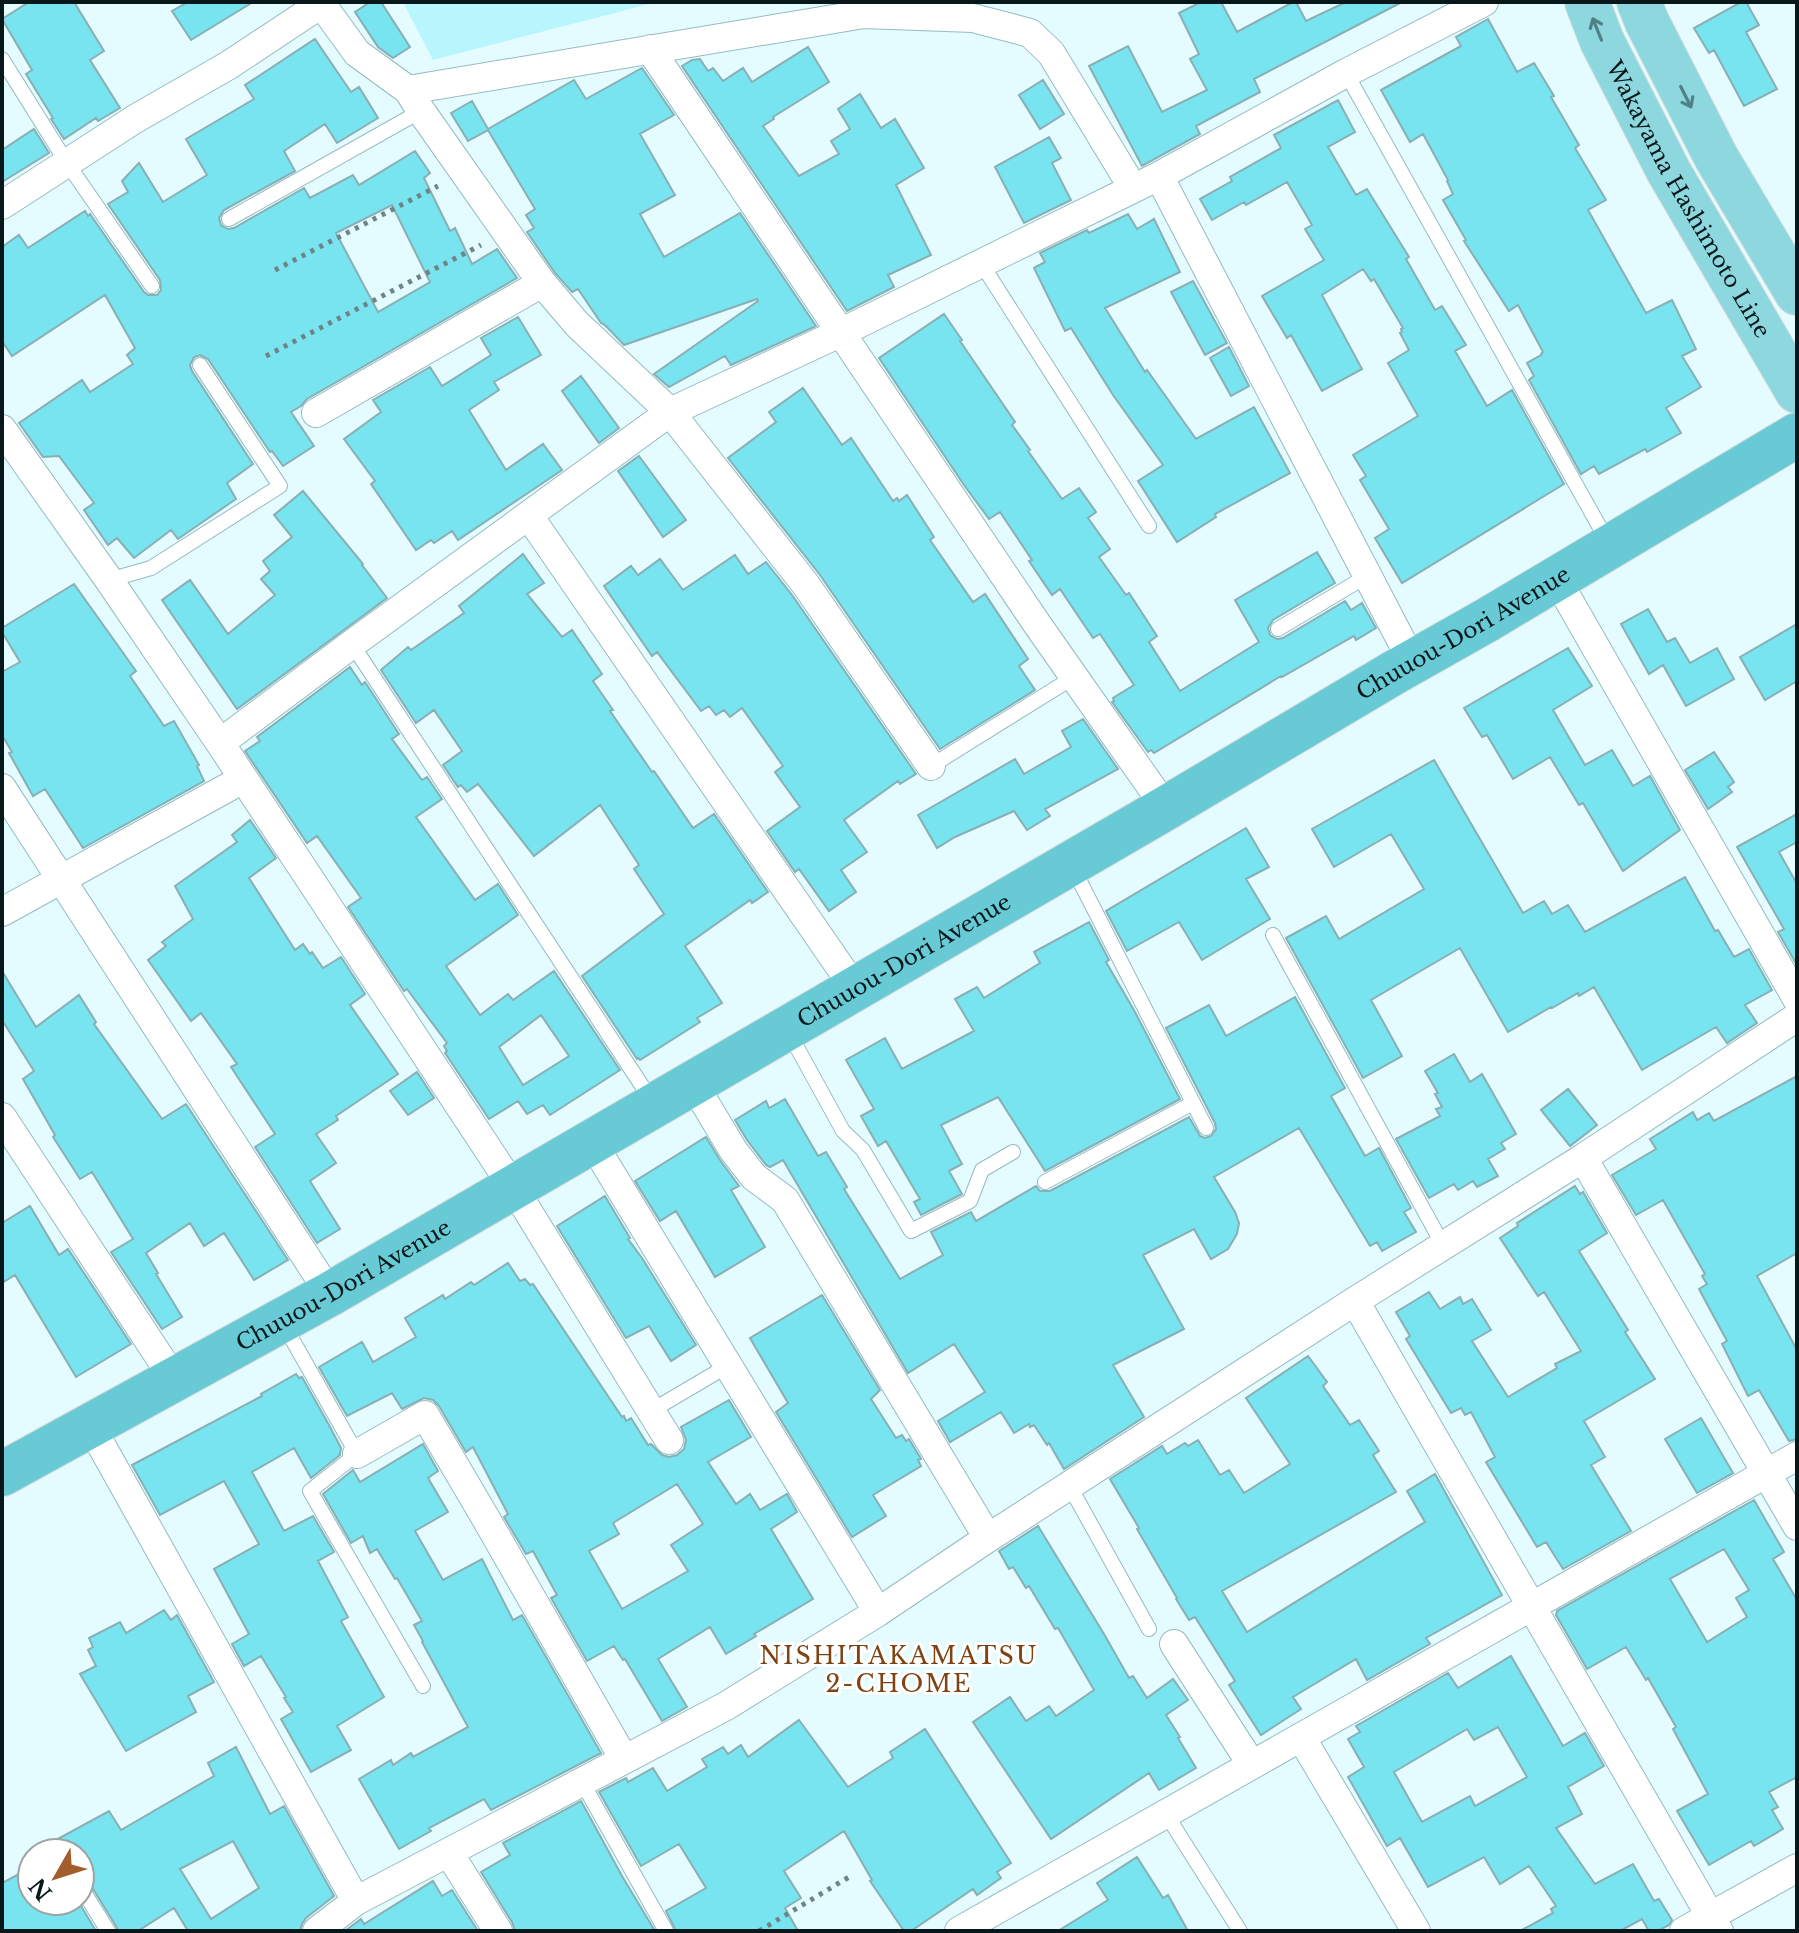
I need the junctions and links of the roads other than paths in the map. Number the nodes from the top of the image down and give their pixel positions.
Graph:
1 (1484, 2) edge
2 (1587, 2) edge
3 (1639, 2) edge
4 (326, 5) edge
5 (650, 49) junction
6 (2, 59) edge
7 (1346, 73) junction
8 (415, 101) junction
9 (67, 163) junction
10 (1146, 182) junction
11 (2, 205) edge
12 (229, 219) dead end
13 (981, 263) junction
14 (542, 283) junction
15 (152, 286) dead end
16 (1797, 293) edge
17 (842, 332) junction
18 (200, 365) dead end
19 (1797, 391) edge
20 (670, 412) junction
21 (316, 413) dead end
22 (2, 429) edge
23 (1797, 435) edge
24 (529, 516) junction
25 (1149, 526) dead end
26 (1610, 546) junction
27 (1367, 576) junction
28 (1556, 578) junction
29 (109, 580) junction
30 (1278, 629) dead end
31 (352, 644) junction
32 (1413, 663) junction
33 (1074, 677) junction
34 (220, 743) junction
35 (931, 766) joint
36 (243, 779) junction
37 (2, 788) edge
38 (1166, 808) junction
39 (1071, 864) junction
40 (61, 880) junction
41 (2, 912) edge
42 (1273, 935) dead end
43 (856, 990) junction
44 (1797, 999) edge
45 (1797, 1017) edge
46 (786, 1029) junction
47 (693, 1083) junction
48 (1193, 1103) junction
49 (655, 1105) junction
50 (2, 1117) edge
51 (1206, 1128) dead end
52 (592, 1142) junction
53 (1013, 1152) dead end
54 (1583, 1158) junction
55 (1045, 1182) dead end
56 (513, 1187) junction
57 (1443, 1245) junction
58 (330, 1294) junction
59 (1355, 1301) junction
60 (281, 1321) junction
61 (729, 1365) junction
62 (174, 1379) junction
63 (651, 1411) junction
64 (90, 1425) junction
65 (669, 1440) dead end
66 (357, 1454) junction
67 (1797, 1456) edge
68 (2, 1474) edge
69 (1767, 1474) junction
70 (1069, 1485) junction
71 (1797, 1526) edge
72 (988, 1538) junction
73 (1532, 1606) junction
74 (878, 1612) junction
75 (1149, 1629) dead end
76 (1174, 1644) dead end
77 (423, 1686) dead end
78 (1301, 1737) junction
79 (624, 1759) junction
80 (1252, 1765) junction
81 (582, 1782) junction
82 (1166, 1814) junction
83 (449, 1853) junction
84 (1797, 1868) edge
85 (356, 1901) junction
86 (96, 1912) edge
87 (1715, 1924) edge
88 (108, 1931) edge
89 (317, 1931) edge
90 (498, 1931) edge
91 (666, 1931) edge
92 (959, 1931) edge
93 (1240, 1931) edge
94 (1416, 1931) edge
95 (1684, 1931) edge

1 - 7 street
19 -> 2 main road, Wakayama Hashimoto Line
3 -> 16 main road, Wakayama Hashimoto Line
4 - 8 street
4 - 9 street
5 - 8 street
5 - 10 street
5 - 17 street
6 - 9 lane
7 - 10 street
7 - 26 lane
8 - 12 lane
8 - 14 street
9 - 11 street
9 - 15 lane
10 - 13 street
10 - 27 street
13 - 17 street
13 - 25 lane
14 - 20 street
14 - 21 street
17 - 20 street
17 - 33 street
18 - 29 lane
20 - 24 street
20 - 35 street
22 - 29 street
23 - 26 highway, Chuuou-Dori Avenue
24 - 31 street
24 - 43 street
26 - 28 highway, Chuuou-Dori Avenue
27 - 30 lane
27 - 32 street
28 - 32 highway, Chuuou-Dori Avenue
28 - 44 street
29 - 34 street
31 - 34 street
31 - 49 lane
32 - 38 highway, Chuuou-Dori Avenue
33 - 35 lane
33 - 38 street
34 - 36 street
36 - 40 street
36 - 56 street
37 - 40 street
38 - 39 highway, Chuuou-Dori Avenue
39 - 43 highway, Chuuou-Dori Avenue
39 - 48 lane
40 - 41 street
40 - 58 street
42 - 57 lane
43 - 46 highway, Chuuou-Dori Avenue
45 - 54 street
46 - 47 highway, Chuuou-Dori Avenue
46 - 53 lane
47 - 49 highway, Chuuou-Dori Avenue
47 - 72 street
48 - 51 lane
48 - 55 lane
49 - 52 highway, Chuuou-Dori Avenue
50 - 62 street
52 - 56 highway, Chuuou-Dori Avenue
52 - 61 street
54 - 57 street
54 - 69 street
56 - 58 highway, Chuuou-Dori Avenue
56 - 63 street
57 - 59 street
58 - 60 highway, Chuuou-Dori Avenue
59 - 70 street
59 - 73 street
60 - 62 highway, Chuuou-Dori Avenue
60 - 66 lane
61 - 63 lane
61 - 74 street
62 - 64 highway, Chuuou-Dori Avenue
63 - 65 street
64 - 68 highway, Chuuou-Dori Avenue
64 - 85 street
66 - 77 lane
66 - 79 street
67 - 69 street
69 - 71 street
69 - 73 street
70 - 72 street
70 - 75 lane
72 - 74 street
73 - 78 street
73 - 87 street
74 - 79 street
76 - 80 street
78 - 80 street
78 - 94 street
79 - 81 street
80 - 82 street
81 - 83 street
81 - 91 lane
82 - 92 street
82 - 93 lane
83 - 85 street
83 - 90 street
84 - 87 street
85 - 89 street
86 - 88 lane
87 - 95 street

